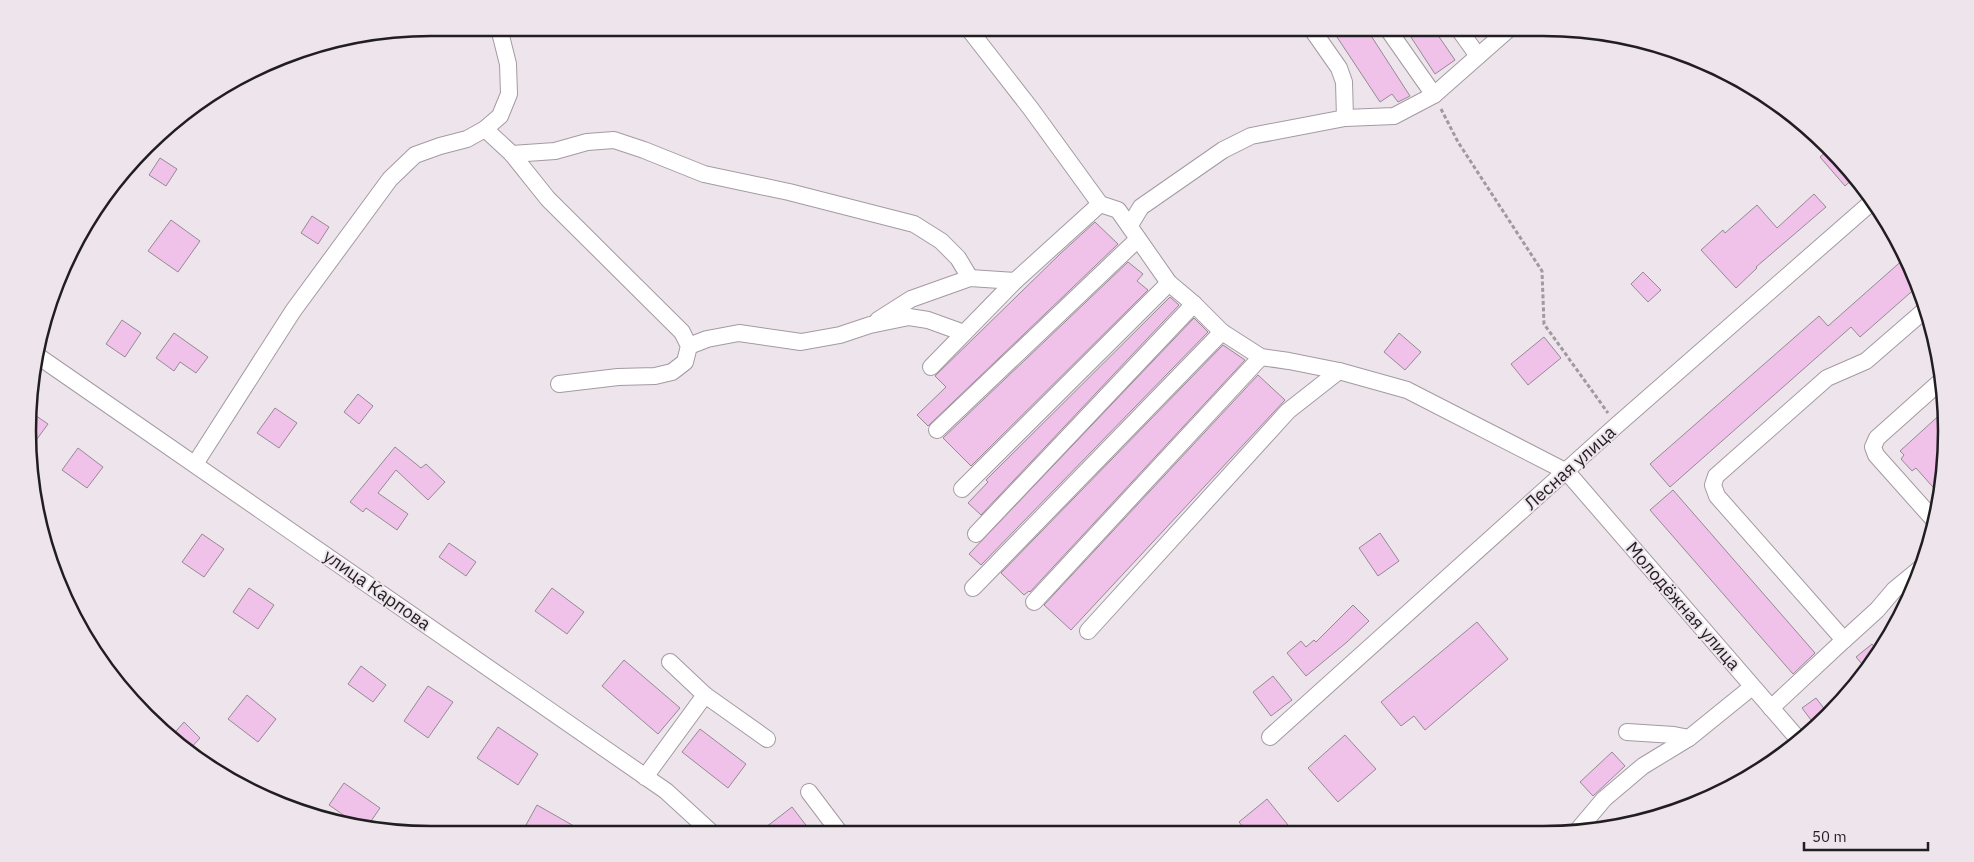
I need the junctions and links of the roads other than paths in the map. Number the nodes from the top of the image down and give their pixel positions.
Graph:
1 (502, 36) edge
2 (974, 36) edge
3 (1317, 36) edge
4 (1393, 36) edge
5 (1464, 36) edge
6 (1501, 36) edge
7 (1478, 56) junction
8 (1434, 95) junction
9 (1345, 118) junction
10 (484, 129) junction
11 (512, 154) junction
12 (1100, 204) junction
13 (1867, 206) edge
14 (1134, 232) junction
15 (970, 278) junction
16 (1016, 282) junction
17 (1169, 283) junction
18 (1194, 304) junction
19 (1920, 314) edge
20 (870, 325) junction
21 (1222, 332) junction
22 (964, 333) junction
23 (689, 346) junction
24 (1261, 357) junction
25 (43, 360) edge
26 (931, 366) dead end
27 (1339, 371) junction
28 (559, 384) dead end
29 (1935, 386) edge
30 (937, 430) dead end
31 (195, 464) junction
32 (1567, 472) junction
33 (962, 489) dead end
34 (1929, 514) edge
35 (976, 534) dead end
36 (1910, 577) edge
37 (973, 588) dead end
38 (1034, 602) dead end
39 (1088, 632) dead end
40 (1844, 640) junction
41 (670, 662) dead end
42 (1752, 687) junction
43 (705, 694) junction
44 (1771, 708) junction
45 (1627, 732) dead end
46 (1794, 735) edge
47 (1270, 736) dead end
48 (1689, 738) junction
49 (767, 739) dead end
50 (645, 777) junction
51 (809, 792) dead end
52 (1583, 823) edge
53 (704, 826) edge
54 (835, 826) edge

1 - 10 street
2 - 12 street
3 - 9 street
4 - 8 street
5 - 7 street
6 - 7 street
7 - 8 street
8 - 9 street
9 - 14 street
10 - 11 street
10 - 31 street
11 - 15 street
11 - 23 street
12 - 14 street
12 - 16 street
13 - 32 street, Лесная улица
14 - 17 street
14 - 30 street
15 - 16 street
15 - 20 street
16 - 22 street
17 - 18 street
17 - 33 street
18 - 21 street
18 - 35 street
19 - 40 street
20 - 22 street
20 - 23 street
21 - 24 street
21 - 37 street
22 - 26 street
23 - 28 street
24 - 27 street
24 - 38 street
25 - 31 street, улица Карпова
27 - 32 street
27 - 39 street
29 - 34 street
31 - 50 street, улица Карпова
32 - 42 street, Молодёжная улица
32 - 47 street, Лесная улица
36 - 40 street
40 - 44 street
41 - 43 street
42 - 44 street, Молодёжная улица
42 - 48 street
43 - 49 street
43 - 50 street
44 - 46 street, Молодёжная улица
45 - 48 street
48 - 52 street
50 - 53 street, улица Карпова
51 - 54 street

